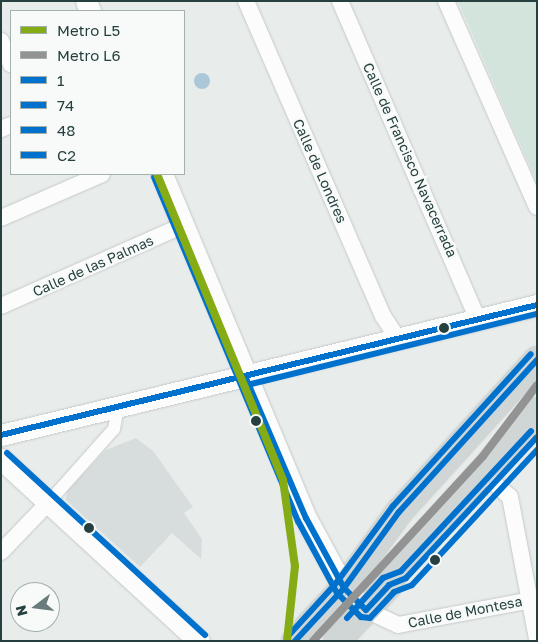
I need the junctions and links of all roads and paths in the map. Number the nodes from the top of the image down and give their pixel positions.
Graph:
1 (246, 1) edge
2 (340, 1) edge
3 (446, 1) edge
4 (1, 41) edge
5 (10, 62) edge
6 (100, 175) edge
7 (162, 175) edge
8 (537, 207) edge
9 (1, 218) edge
10 (184, 225) junction
11 (537, 305) edge
12 (1, 306) edge
13 (478, 320) junction
14 (398, 339) junction
15 (537, 360) edge
16 (245, 376) junction
17 (537, 386) edge
18 (118, 406) junction
19 (537, 412) edge
20 (1, 434) edge
21 (537, 437) edge
22 (1, 459) edge
23 (494, 483) junction
24 (48, 503) junction
25 (387, 534) junction
26 (1, 552) edge
27 (389, 585) junction
28 (344, 588) junction
29 (533, 600) edge
30 (366, 610) junction
31 (537, 638) edge
32 (199, 641) edge
33 (295, 641) edge
34 (337, 641) edge

1 - 14 street, Calle de Londres
2 - 13 street, Calle de Francisco Navacerrada
3 - 8 street
4 - 5 street
6 - 9 street
7 - 10 street
10 - 12 street, Calle de las Palmas
10 - 16 street
11 - 13 street
13 - 14 street
14 - 16 street
15 - 25 main road
16 - 18 street
16 - 28 street
17 - 25 main road
18 - 20 street
18 - 24 street
19 - 27 main road
21 - 23 main road
22 - 24 street
23 - 27 main road
23 - 29 street
24 - 26 street
24 - 32 street
25 - 28 main road
27 - 30 main road
28 - 30 street
28 - 33 main road
29 - 30 street, Calle de Montesa
29 - 31 street
30 - 34 main road

